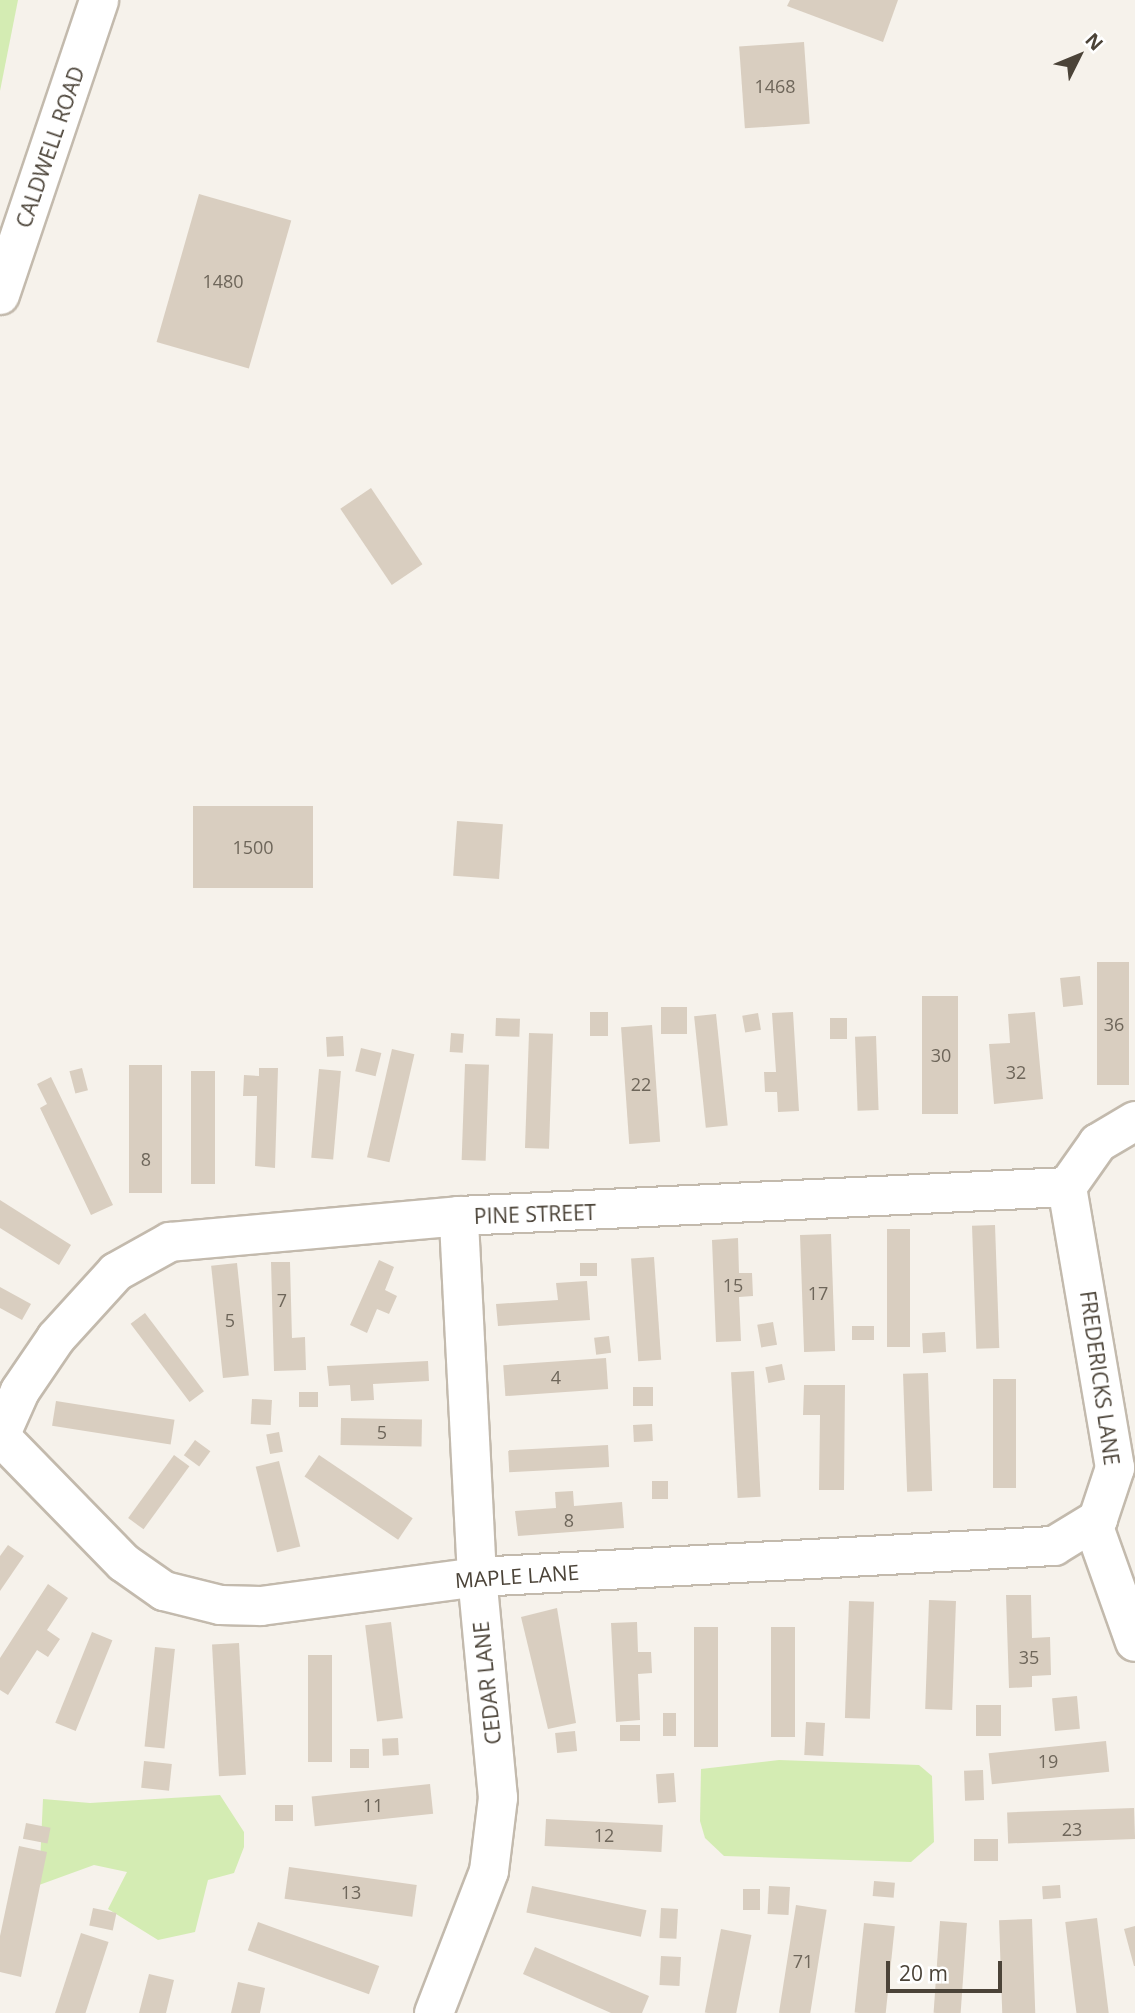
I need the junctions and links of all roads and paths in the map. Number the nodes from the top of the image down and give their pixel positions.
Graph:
1 (99, 0) edge
2 (0, 295) edge
3 (1135, 1121) edge
4 (1067, 1187) junction
5 (459, 1216) junction
6 (0, 1436) edge
7 (1093, 1524) junction
8 (477, 1577) junction
9 (1135, 1642) edge
10 (443, 2010) edge

1 - 2 street, CALDWELL ROAD
3 - 4 street
4 - 5 street, PINE STREET
4 - 7 street, FREDERICKS LANE
5 - 6 street, PINE STREET
5 - 8 street, CEDAR LANE
6 - 8 street, MAPLE LANE
7 - 8 street, MAPLE LANE
7 - 9 street
8 - 10 street, CEDAR LANE

